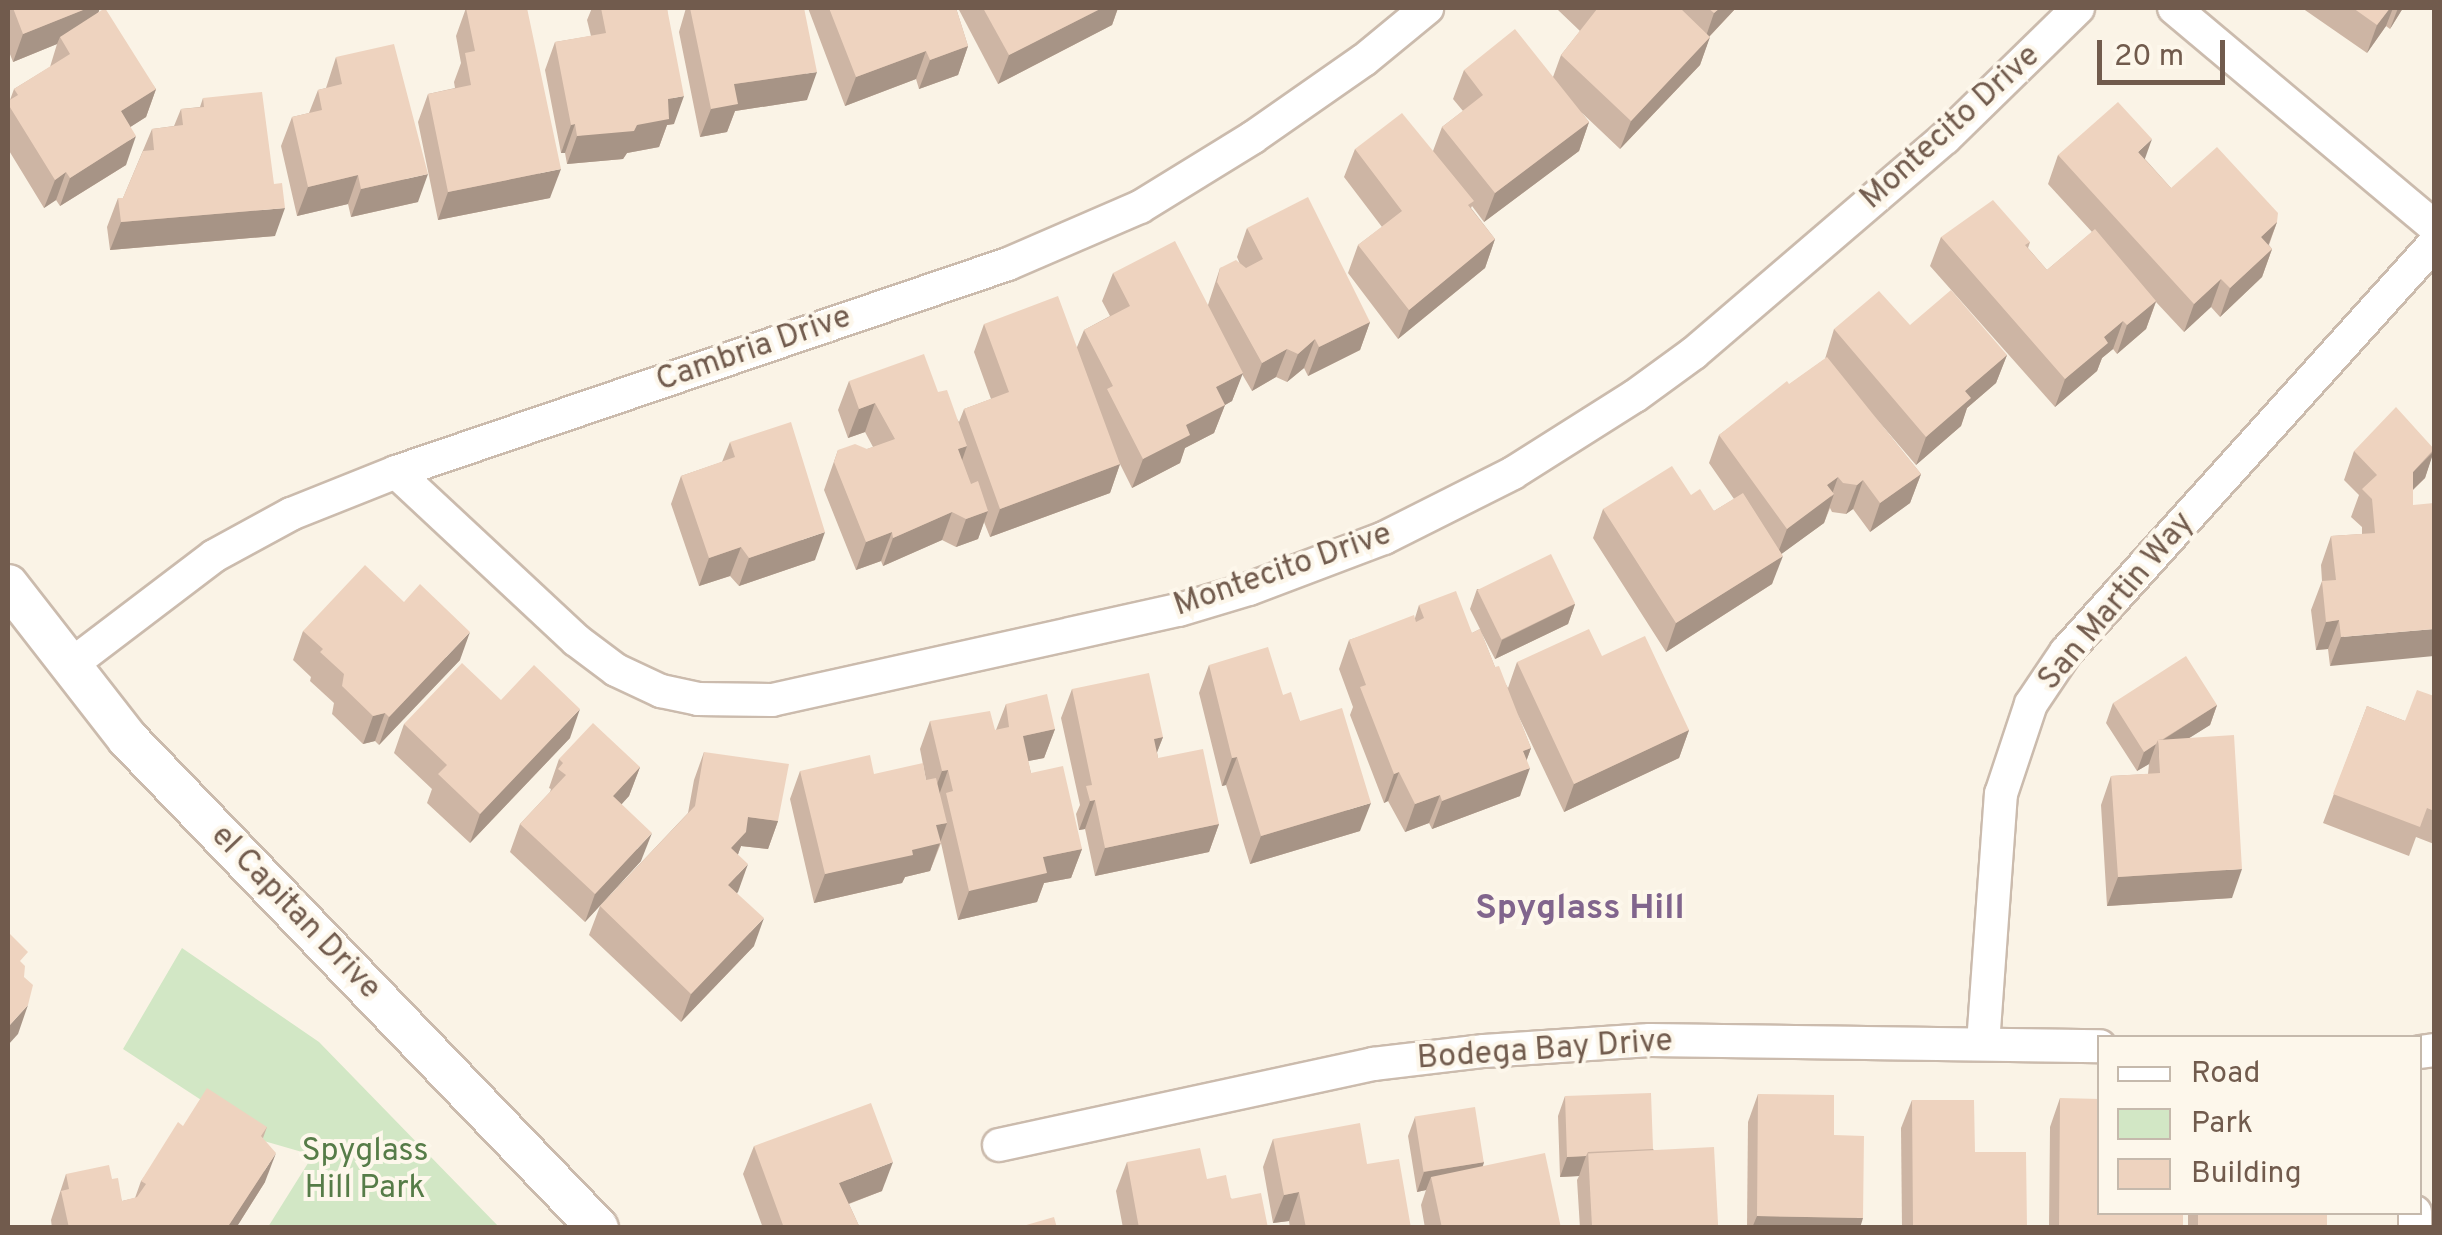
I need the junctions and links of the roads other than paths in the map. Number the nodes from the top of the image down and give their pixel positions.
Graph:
1 (1427, 8) edge
2 (2078, 8) edge
3 (2174, 8) edge
4 (2434, 226) edge
5 (2434, 244) edge
6 (396, 472) junction
7 (8, 586) edge
8 (68, 667) junction
9 (1983, 1044) junction
10 (2097, 1046) edge
11 (999, 1146) dead end
12 (598, 1228) edge

1 - 6 street, Cambria Drive
2 - 6 street, Montecito Drive
3 - 4 street
5 - 9 street, San Martin Way
6 - 8 street, Cambria Drive
7 - 8 street, el Capitan Drive
8 - 12 street, el Capitan Drive
9 - 10 street, Bodega Bay Drive
9 - 11 street, Bodega Bay Drive

